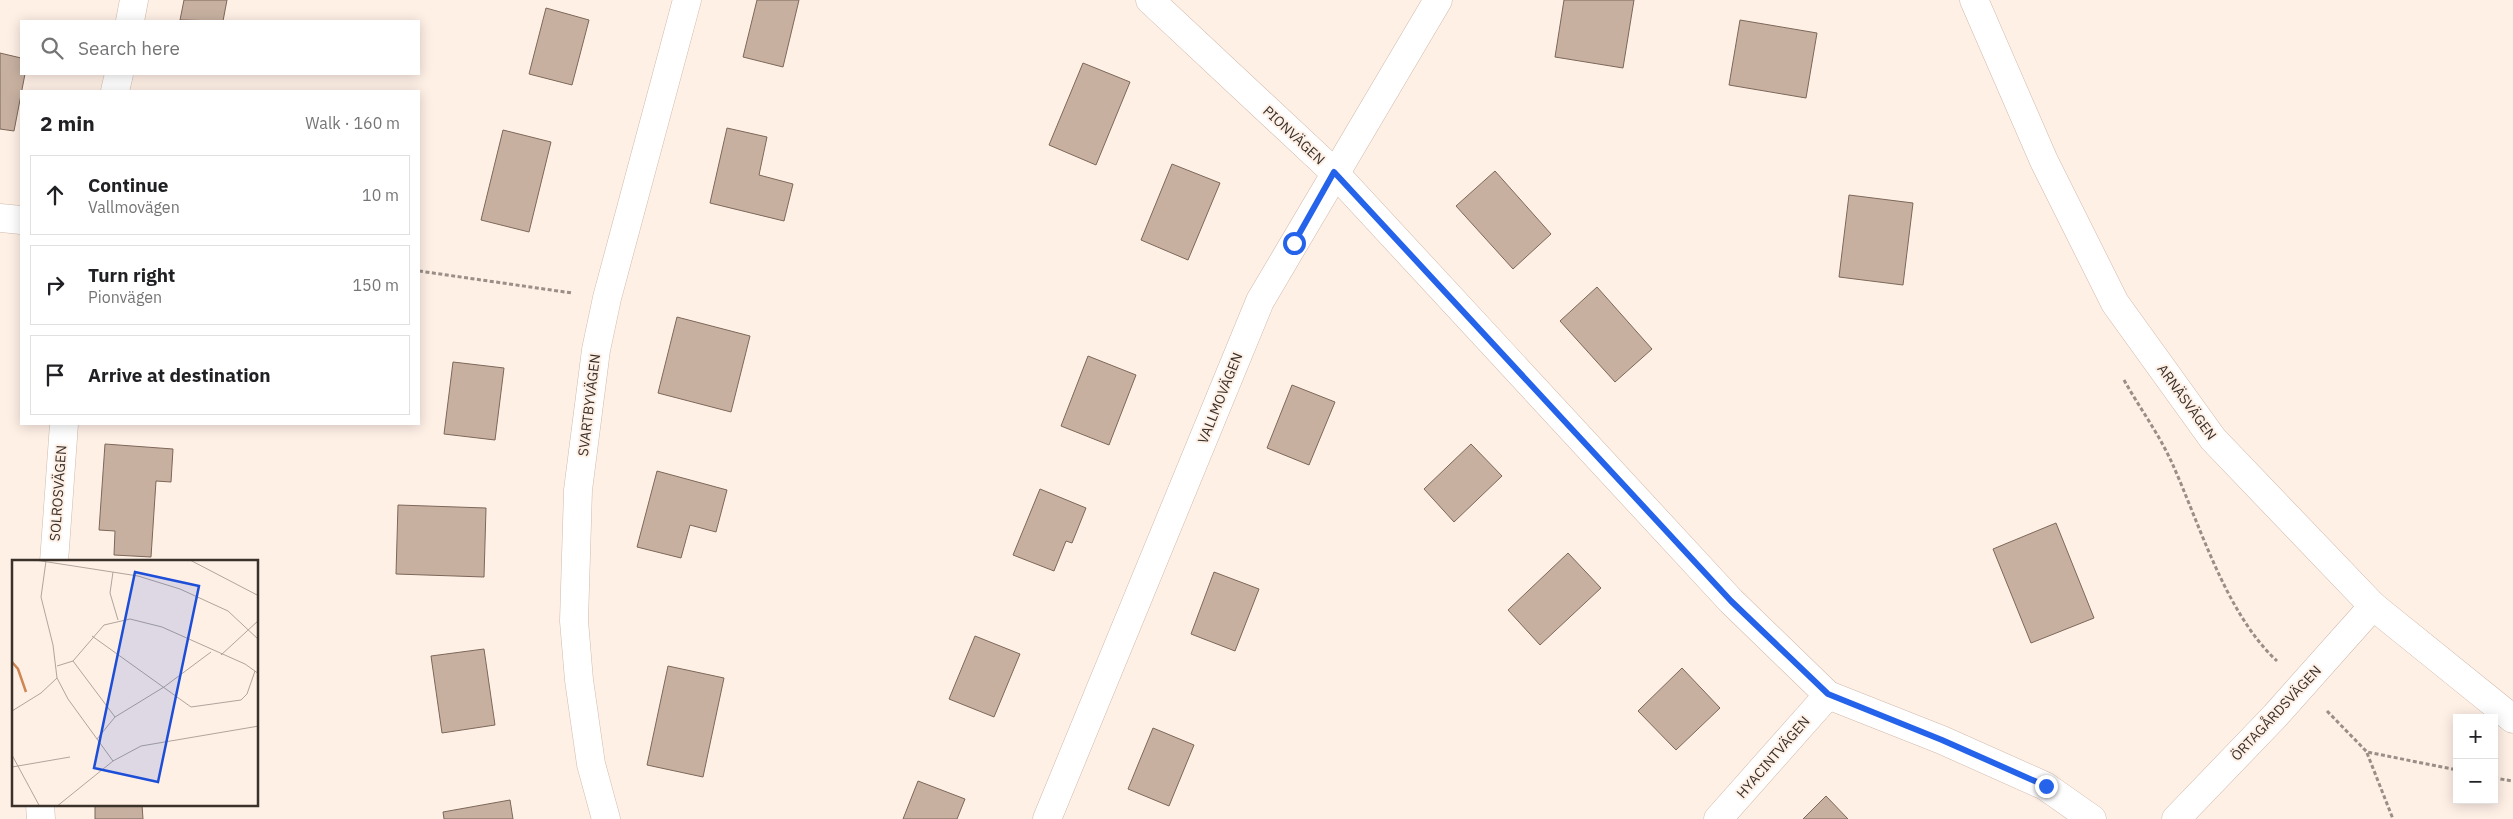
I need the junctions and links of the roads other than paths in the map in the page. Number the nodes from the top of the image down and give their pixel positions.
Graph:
1 (134, 0) edge
2 (687, 0) edge
3 (1150, 0) edge
4 (1438, 0) edge
5 (1974, 0) edge
6 (130, 20) edge
7 (119, 75) edge
8 (115, 90) edge
9 (1334, 172) junction
10 (0, 218) edge
11 (20, 220) edge
12 (64, 425) edge
13 (54, 560) edge
14 (2373, 606) junction
15 (1828, 694) junction
16 (2513, 719) edge
17 (40, 806) edge
18 (41, 819) edge
19 (606, 819) edge
20 (1047, 819) edge
21 (1718, 819) edge
22 (2092, 819) edge
23 (2176, 819) edge

1 - 6 street
2 - 19 street, SVARTBYVÄGEN
3 - 9 street, PIONVÄGEN
4 - 9 street, VALLMOVÄGEN
5 - 14 street, ARNÄSVÄGEN
7 - 8 street
9 - 15 street, PIONVÄGEN
9 - 20 street, VALLMOVÄGEN
10 - 11 street
12 - 13 street, SOLROSVÄGEN
14 - 16 street, ARNÄSVÄGEN
14 - 23 street, ÖRTAGÅRDSVÄGEN
15 - 21 street, HYACINTVÄGEN
15 - 22 street, PIONVÄGEN
17 - 18 street

